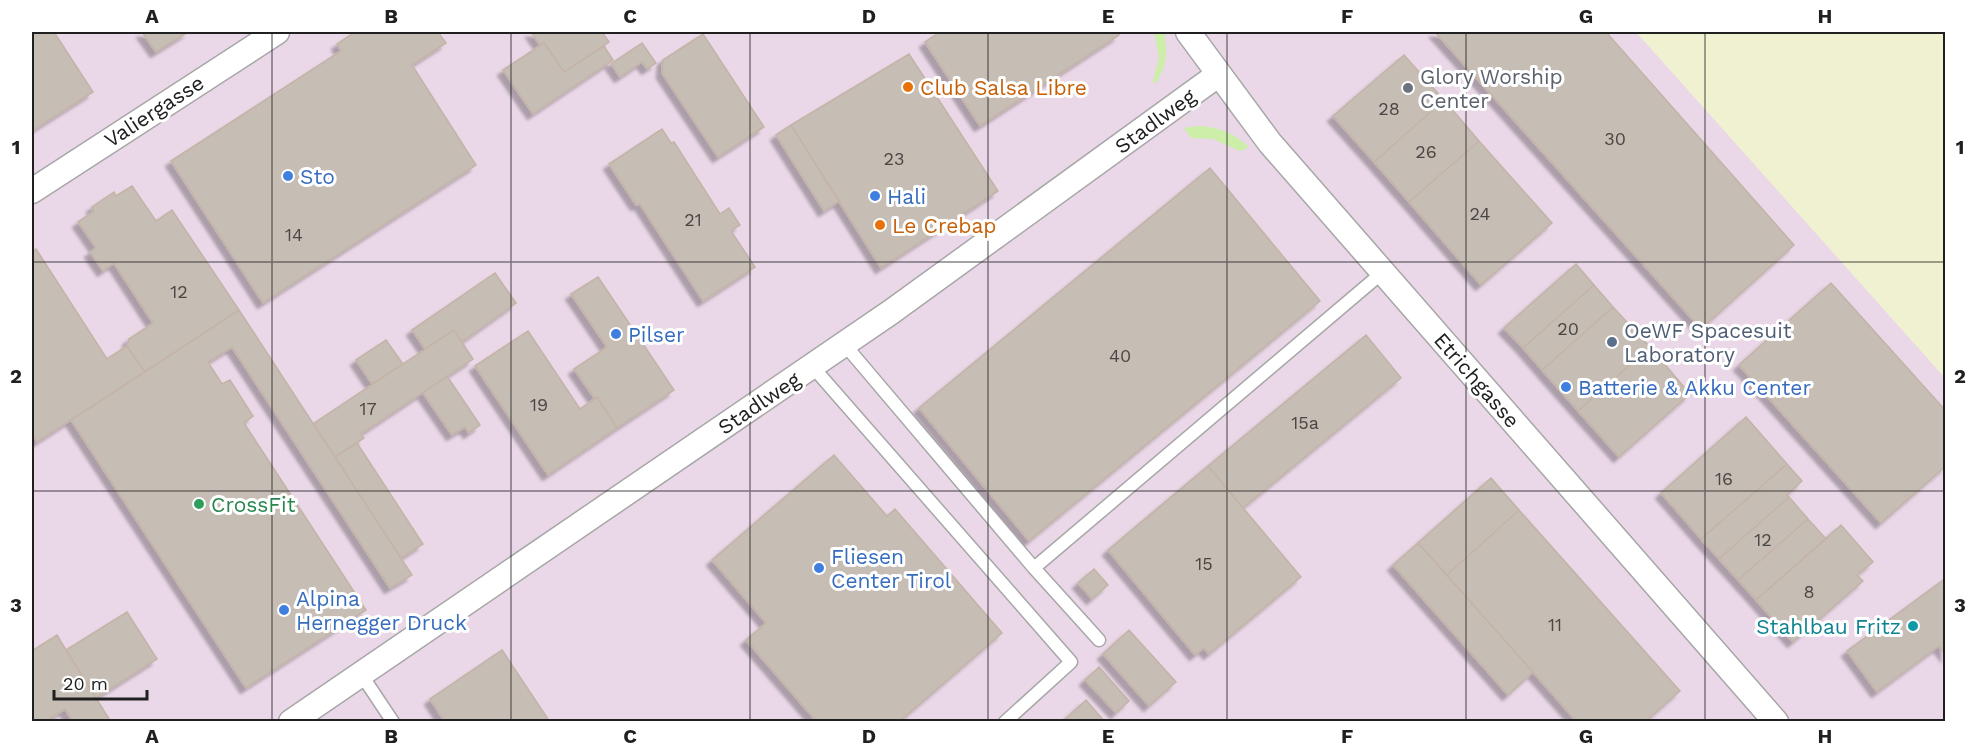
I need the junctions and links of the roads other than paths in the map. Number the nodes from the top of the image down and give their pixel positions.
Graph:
1 (277, 32) edge
2 (1188, 32) edge
3 (1219, 74) junction
4 (32, 190) edge
5 (1383, 272) junction
6 (845, 345) junction
7 (812, 366) junction
8 (1034, 568) junction
9 (1099, 640) dead end
10 (361, 674) junction
11 (291, 722) edge
12 (393, 722) edge
13 (1005, 722) edge
14 (1776, 722) edge

1 - 4 street, Valiergasse
2 - 3 street, Etrichgasse
3 - 5 street, Etrichgasse
3 - 6 street, Stadlweg
5 - 8 lane
5 - 14 street, Etrichgasse
6 - 7 street, Stadlweg
6 - 8 lane
7 - 10 street, Stadlweg
7 - 13 lane
8 - 9 lane
10 - 11 street, Stadlweg
10 - 12 lane

